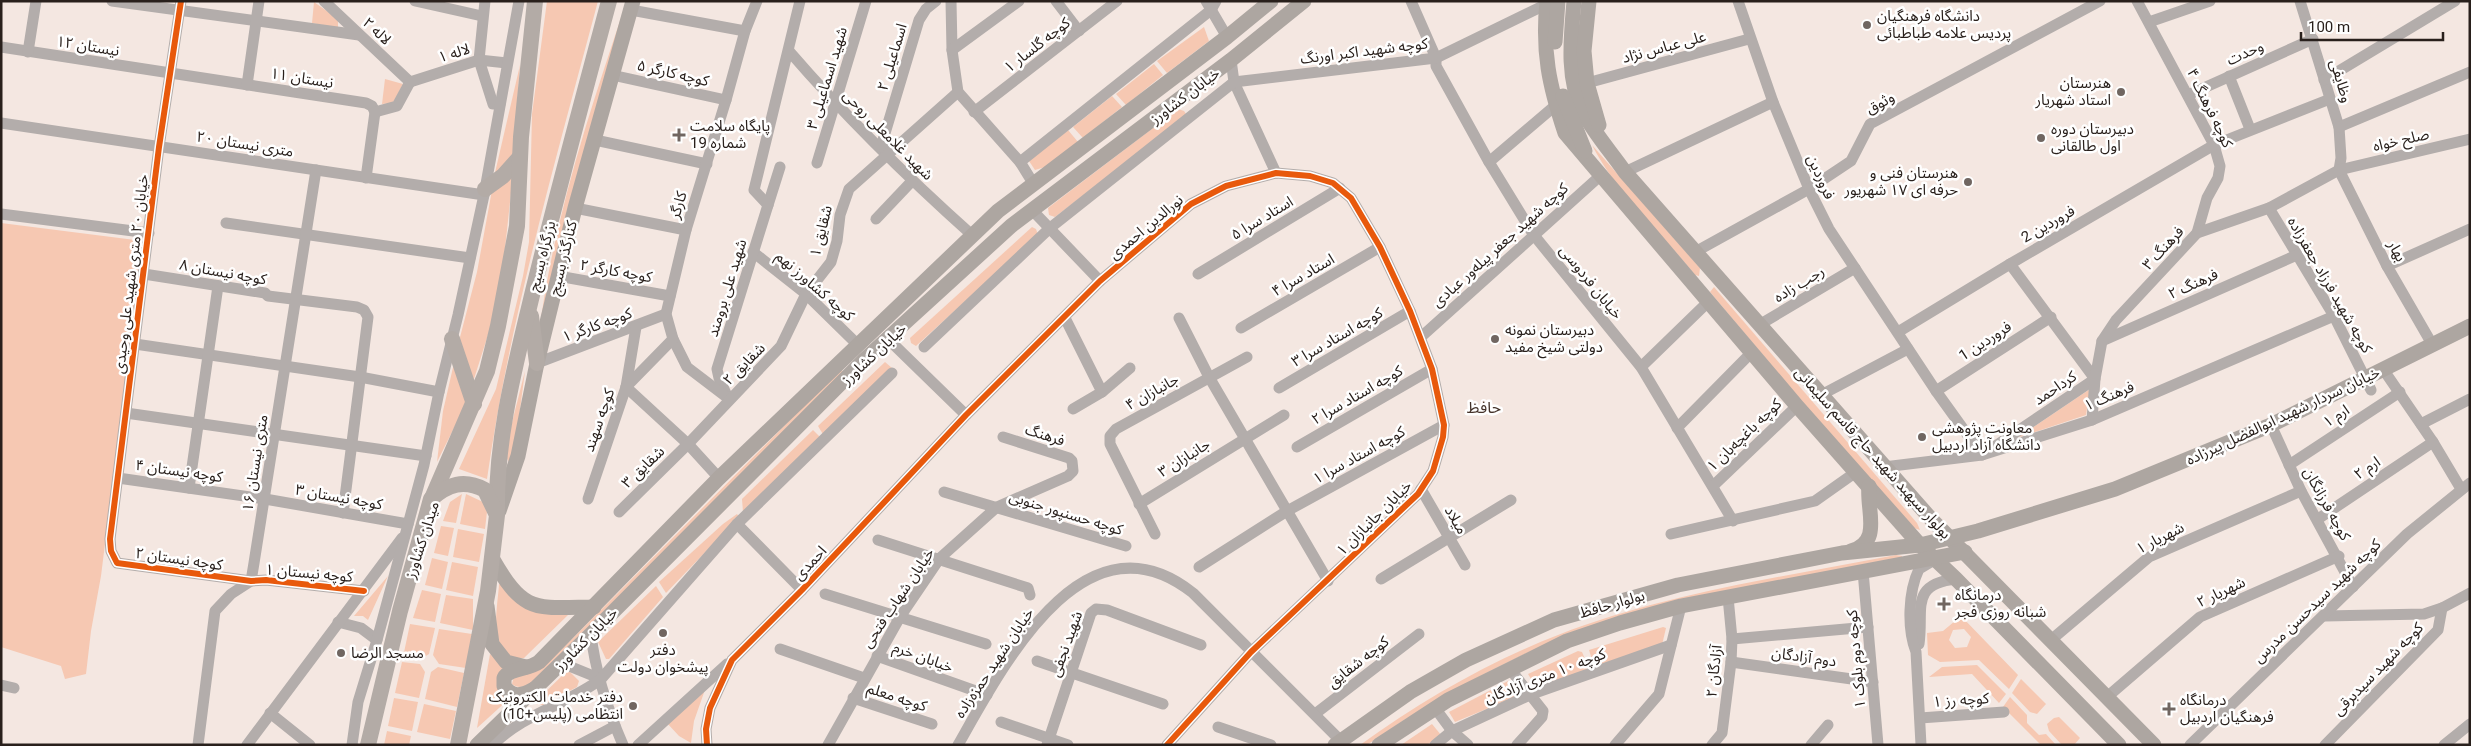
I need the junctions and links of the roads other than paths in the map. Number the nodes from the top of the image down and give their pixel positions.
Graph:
1 (36, 1) edge
2 (112, 1) edge
3 (259, 1) edge
4 (324, 1) edge
5 (415, 1) edge
6 (485, 1) edge
7 (519, 1) edge
8 (535, 1) edge
9 (609, 1) edge
10 (757, 1) edge
11 (800, 1) edge
12 (866, 1) edge
13 (936, 1) edge
14 (950, 1) edge
15 (1019, 1) edge
16 (1056, 1) edge
17 (1118, 1) edge
18 (1271, 1) edge
19 (1304, 1) edge
20 (1411, 1) edge
21 (1574, 1) edge
22 (1589, 1) edge
23 (1738, 1) edge
24 (2100, 1) edge
25 (2137, 1) edge
26 (2210, 1) edge
27 (2300, 1) edge
28 (2455, 1) edge
29 (1551, 2) edge
30 (1211, 4) edge
31 (180, 6) edge
32 (632, 6) edge
33 (482, 16) junction
34 (256, 22) junction
35 (2149, 22) junction
36 (745, 31) junction
37 (1079, 31) junction
38 (359, 35) junction
39 (1228, 38) junction
40 (1749, 39) junction
41 (2313, 39) junction
42 (1, 48) edge
43 (952, 50) junction
44 (789, 51) junction
45 (28, 52) junction
46 (1436, 58) junction
47 (479, 60) junction
48 (1231, 60) junction
49 (508, 63) junction
50 (2470, 72) edge
51 (170, 74) junction
52 (612, 75) junction
53 (2229, 76) junction
54 (2324, 80) junction
55 (410, 82) junction
56 (1234, 82) junction
57 (1587, 83) junction
58 (247, 85) junction
59 (958, 92) junction
60 (2188, 95) junction
61 (2330, 99) junction
62 (726, 100) junction
63 (1773, 102) junction
64 (500, 104) junction
65 (835, 104) junction
66 (1556, 105) junction
67 (375, 112) junction
68 (974, 112) junction
69 (1576, 112) junction
70 (1, 123) edge
71 (2339, 127) junction
72 (2250, 129) junction
73 (2470, 139) edge
74 (594, 140) junction
75 (2214, 145) junction
76 (159, 146) junction
77 (1607, 148) junction
78 (520, 156) junction
79 (887, 156) junction
80 (1020, 162) junction
81 (1489, 162) junction
82 (1588, 162) junction
83 (817, 163) dead end
84 (707, 164) junction
85 (780, 167) dead end
86 (316, 170) junction
87 (2339, 170) junction
88 (1625, 172) junction
89 (1276, 173) junction
90 (1600, 176) junction
91 (366, 178) junction
92 (912, 181) junction
93 (1033, 183) junction
94 (1340, 188) junction
95 (1809, 189) junction
96 (485, 192) junction
97 (768, 205) junction
98 (575, 208) junction
99 (2269, 208) junction
100 (1033, 210) junction
101 (998, 211) junction
102 (1, 214) edge
103 (876, 219) dead end
104 (226, 223) dead end
105 (1011, 226) junction
106 (1050, 228) junction
107 (2470, 229) edge
108 (686, 230) junction
109 (150, 233) junction
110 (2197, 233) junction
111 (306, 234) junction
112 (1533, 234) junction
113 (972, 235) junction
114 (1380, 247) junction
115 (753, 252) junction
116 (1695, 252) junction
117 (2297, 255) junction
118 (470, 258) junction
119 (2010, 264) junction
120 (2387, 266) junction
121 (1855, 268) junction
122 (1712, 272) junction
123 (144, 274) junction
124 (1198, 274) dead end
125 (558, 276) junction
126 (1100, 282) junction
127 (218, 286) junction
128 (1696, 286) junction
129 (806, 294) junction
130 (670, 296) junction
131 (296, 299) junction
132 (1708, 302) junction
133 (530, 304) junction
134 (1410, 311) junction
135 (666, 314) junction
136 (2334, 316) junction
137 (2050, 317) junction
138 (1065, 318) junction
139 (1179, 318) dead end
140 (1759, 325) junction
141 (2470, 326) edge
142 (636, 327) junction
143 (1242, 328) dead end
144 (1898, 332) junction
145 (1421, 337) junction
146 (452, 339) junction
147 (673, 339) junction
148 (889, 340) junction
149 (2102, 341) junction
150 (135, 344) junction
151 (857, 344) junction
152 (2432, 344) junction
153 (924, 347) dead end
154 (1908, 349) junction
155 (1752, 352) junction
156 (208, 355) junction
157 (1247, 357) dead end
158 (537, 363) junction
159 (285, 366) junction
160 (1641, 367) junction
161 (1130, 368) dead end
162 (1432, 369) junction
163 (2383, 369) junction
164 (892, 374) dead end
165 (360, 377) junction
166 (1209, 377) junction
167 (2095, 379) junction
168 (2368, 384) junction
169 (626, 387) junction
170 (1279, 388) dead end
171 (1936, 391) junction
172 (439, 392) junction
173 (1102, 392) junction
174 (2400, 392) junction
175 (1821, 395) junction
176 (729, 399) junction
177 (2470, 399) edge
178 (474, 404) junction
179 (1796, 406) junction
180 (1073, 409) dead end
181 (126, 413) junction
182 (966, 415) junction
183 (1284, 415) dead end
184 (2092, 420) junction
185 (198, 422) junction
186 (2421, 424) junction
187 (1444, 425) junction
188 (1677, 428) junction
189 (2273, 430) junction
190 (275, 433) junction
191 (1003, 437) dead end
192 (1245, 437) junction
193 (2433, 442) junction
194 (688, 444) junction
195 (352, 445) junction
196 (1297, 447) dead end
197 (1982, 455) junction
198 (425, 460) junction
199 (2289, 465) junction
200 (1073, 466) joint
201 (1884, 467) junction
202 (1856, 472) junction
203 (118, 478) junction
204 (719, 478) junction
205 (1713, 486) junction
206 (1869, 486) junction
207 (2465, 486) edge
208 (189, 488) junction
209 (1421, 489) junction
210 (2301, 491) junction
211 (944, 492) dead end
212 (265, 499) junction
213 (431, 499) junction
214 (588, 499) dead end
215 (1511, 500) dead end
216 (1140, 504) junction
217 (997, 507) junction
218 (1287, 511) junction
219 (619, 512) dead end
220 (343, 513) junction
221 (498, 515) junction
222 (2318, 519) junction
223 (1733, 520) junction
224 (737, 524) junction
225 (407, 528) junction
226 (1155, 534) dead end
227 (1671, 534) dead end
228 (1949, 537) junction
229 (1449, 538) junction
230 (878, 540) dead end
231 (1920, 545) junction
232 (1126, 546) dead end
233 (111, 551) joint
234 (1965, 552) junction
235 (1842, 554) junction
236 (2339, 556) junction
237 (492, 558) junction
238 (940, 558) junction
239 (1935, 559) junction
240 (1465, 566) dead end
241 (1199, 567) dead end
242 (1863, 571) junction
243 (1381, 579) dead end
244 (1956, 579) junction
245 (251, 581) junction
246 (1328, 581) junction
247 (2353, 586) junction
248 (802, 590) junction
249 (364, 591) junction
250 (2470, 593) edge
251 (825, 594) dead end
252 (1030, 595) dead end
253 (1728, 597) junction
254 (487, 598) junction
255 (594, 606) junction
256 (1681, 606) junction
257 (2442, 608) junction
258 (2325, 616) junction
259 (900, 617) junction
260 (338, 622) junction
261 (1868, 627) junction
262 (591, 634) junction
263 (1419, 634) dead end
264 (377, 640) junction
265 (1732, 640) junction
266 (2051, 640) junction
267 (986, 644) dead end
268 (1671, 645) junction
269 (1201, 646) dead end
270 (780, 649) dead end
271 (1251, 652) junction
272 (1916, 652) junction
273 (878, 656) junction
274 (732, 660) junction
275 (1037, 661) dead end
276 (1731, 662) junction
277 (558, 666) junction
278 (530, 668) junction
279 (1510, 669) junction
280 (1071, 673) junction
281 (864, 678) junction
282 (600, 679) junction
283 (1874, 682) junction
284 (1, 685) edge
285 (14, 688) dead end
286 (536, 688) junction
287 (1532, 694) junction
288 (987, 695) junction
289 (2105, 695) junction
290 (853, 698) junction
291 (1163, 704) dead end
292 (1435, 708) junction
293 (2004, 712) dead end
294 (270, 713) junction
295 (1315, 714) junction
296 (1920, 718) junction
297 (1001, 722) dead end
298 (932, 724) dead end
299 (2470, 724) edge
300 (1828, 725) dead end
301 (615, 726) junction
302 (1218, 727) dead end
303 (1452, 731) junction
304 (1241, 740) edge
305 (1049, 742) edge
306 (1338, 743) edge
307 (1813, 744) edge
308 (198, 745) edge
309 (247, 745) edge
310 (310, 745) edge
311 (352, 745) edge
312 (368, 745) edge
313 (458, 745) edge
314 (477, 745) edge
315 (493, 745) edge
316 (579, 745) edge
317 (623, 745) edge
318 (638, 745) edge
319 (707, 745) edge
320 (828, 745) edge
321 (958, 745) edge
322 (1068, 745) edge
323 (1167, 745) edge
324 (1271, 745) edge
325 (1379, 745) edge
326 (1435, 745) edge
327 (1468, 745) edge
328 (1517, 745) edge
329 (1616, 745) edge
330 (1712, 745) edge
331 (1878, 745) edge
332 (1921, 745) edge
333 (2120, 745) edge
334 (2154, 745) edge
335 (2190, 745) edge
336 (2325, 745) edge
337 (2444, 745) edge

1 - 45 street
2 - 31 street
3 - 34 street
4 - 38 street, لاله ۲
5 - 33 street
6 - 33 street
7 - 49 street
8 - 78 highway, بزرگراه بسیج
9 - 133 highway, بزرگراه بسیج
10 - 36 street, کارگر
11 - 44 street
12 - 65 street, شهید اسماعیلی ۳
13 - 79 street, اسماعیلی ۲
14 - 43 street
15 - 43 street
16 - 37 street
17 - 37 street, کوچه گلسار ۱
18 - 39 main road, خیابان کشاورز
19 - 48 main road, خیابان کشاورز
20 - 46 street, خیابان فردوسی
21 - 69 main road
22 - 57 main road
23 - 40 street, فروردین
24 - 95 street, وثوق
25 - 35 street, کوچه فرهنگ ۴
26 - 35 street
27 - 41 street, وظایفی
28 - 54 street
29 - 46 street, کوچه شهید اکبر اورنگ
29 - 66 main road, بولوار سپهبد شهید حاج قاسم سلیمانی
29 - 69 main road
30 - 39 street
30 - 80 street
31 - 34 street
31 - 51 street, خیابان ۲۰ متری شهید علی وحیدی
32 - 36 street
32 - 52 main road, کنارگذر بسیج
33 - 47 street
34 - 38 street
34 - 58 street
35 - 60 street, کوچه فرهنگ ۴
36 - 62 street, کارگر
37 - 68 street, کوچه گلسار ۱
38 - 55 street, لاله ۲
39 - 93 main road, خیابان کشاورز
40 - 57 street, علی عباس نژاد
40 - 63 street, فروردین
41 - 53 street, وحدت
41 - 54 street, وظایفی
42 - 45 street, نیستان ۱۲
43 - 59 street
44 - 65 street, شهید غلامعلی روحی
44 - 97 street
45 - 51 street, نیستان ۱۲
46 - 56 street, کوچه شهید اکبر اورنگ
46 - 81 street, خیابان فردوسی
47 - 49 street, لاله ۱
47 - 55 street, لاله ۱
47 - 64 street
48 - 56 street
48 - 100 main road, خیابان کشاورز
49 - 64 street
50 - 71 street
51 - 58 street, نیستان ۱۱
51 - 76 street, خیابان ۲۰ متری شهید علی وحیدی
52 - 62 street, کوچه کارگر ۵
52 - 74 main road, کنارگذر بسیج
53 - 60 street, وحدت
53 - 72 street
54 - 61 street, وظایفی
55 - 67 street
56 - 89 street
56 - 106 street
57 - 77 main road
58 - 67 street, نیستان ۱۱
59 - 68 street
59 - 79 street, شقایق ۱
60 - 75 street, کوچه فرهنگ ۴
61 - 71 street, وظایفی
61 - 72 street, فروردین 2
62 - 84 street, کارگر
63 - 88 street
63 - 95 street, فروردین
64 - 96 street
65 - 79 street, شهید غلامعلی روحی
65 - 83 street, شهید اسماعیلی ۳
66 - 81 street
66 - 82 main road, بولوار سپهبد شهید حاج قاسم سلیمانی
67 - 91 street
68 - 80 street
69 - 77 main road
69 - 82 main road
70 - 76 street, ۲۰ متری نیستان
71 - 87 street, وظایفی
72 - 75 street, فروردین 2
73 - 87 street, صلح خواه
74 - 84 street
74 - 98 main road, کنارگذر بسیج
75 - 110 street, کوچه فرهنگ ۴
75 - 119 street, فروردین 2
76 - 86 street, ۲۰ متری نیستان
76 - 109 street, خیابان ۲۰ متری شهید علی وحیدی
77 - 88 main road, بولوار سپهبد شهید حاج قاسم سلیمانی
78 - 96 highway
78 - 178 highway, بزرگراه بسیج
79 - 92 street, شهید غلامعلی روحی
79 - 129 street, شقایق ۱
80 - 93 street
81 - 112 street, خیابان فردوسی
82 - 90 main road, بولوار سپهبد شهید حاج قاسم سلیمانی
84 - 108 street, کارگر
85 - 97 street, شهید علی برومند
86 - 91 street, ۲۰ متری نیستان
86 - 111 street, ۱۶ متری نیستان
87 - 99 street, فرهنگ ۳
87 - 120 street, بهار
88 - 116 main road, بولوار سپهبد شهید حاج قاسم سلیمانی
89 - 94 street, نورالدین احمدی
89 - 126 street, نورالدین احمدی
90 - 112 street, کوچه شهید جعفر پیله‌ور عبادی
90 - 128 main road, بولوار سپهبد شهید حاج قاسم سلیمانی
91 - 96 street, ۲۰ متری نیستان
92 - 103 street
92 - 113 street, شهید غلامعلی روحی
93 - 101 main road, خیابان کشاورز
94 - 114 street, نورالدین احمدی
94 - 124 street, استاد سرا ۵
95 - 116 street, وثوق
95 - 121 street, فروردین
96 - 118 street
97 - 115 street, شهید علی برومند
98 - 108 street
98 - 125 main road, کنارگذر بسیج
99 - 110 street, فرهنگ ۳
99 - 117 street, کوچه شهید فرزاد جعفرزاده
100 - 105 main road, خیابان کشاورز
100 - 106 street
101 - 105 main road
101 - 113 main road, خیابان کشاورز
102 - 109 street
104 - 111 street
105 - 148 main road, خیابان کشاورز
106 - 126 street
106 - 153 street
107 - 120 street
108 - 130 street, کارگر
109 - 123 street, خیابان ۲۰ متری شهید علی وحیدی
110 - 149 street, فرهنگ ۳
111 - 118 street
111 - 131 street, ۱۶ متری نیستان
112 - 145 street, کوچه شهید جعفر پیله‌ور عبادی
112 - 160 street, خیابان فردوسی
113 - 151 main road, خیابان کشاورز
114 - 134 street, نورالدین احمدی
114 - 143 street, استاد سرا ۴
115 - 129 street, کوچه کشاورز نهم
115 - 176 street, شهید علی برومند
116 - 122 main road, بولوار سپهبد شهید حاج قاسم سلیمانی
117 - 136 street, کوچه شهید فرزاد جعفرزاده
117 - 149 street, فرهنگ ۲
118 - 146 street
119 - 137 street
119 - 144 street, فروردین 2
120 - 152 street, بهار
121 - 140 street, رجب زاده
121 - 144 street, فروردین
122 - 128 main road
122 - 140 main road, بولوار سپهبد شهید حاج قاسم سلیمانی
123 - 127 street, کوچه نیستان ۸
123 - 150 street, خیابان ۲۰ متری شهید علی وحیدی
125 - 130 street, کوچه کارگر ۲
125 - 158 main road, کنارگذر بسیج
126 - 138 street, نورالدین احمدی
127 - 131 street, کوچه نیستان ۸
127 - 156 street
128 - 132 main road, بولوار سپهبد شهید حاج قاسم سلیمانی
129 - 151 street, کوچه کشاورز نهم
129 - 176 street, شقایق ۲
130 - 135 street, کارگر
131 - 159 street, ۱۶ متری نیستان
131 - 165 street, کوچه نیستان ۸
132 - 155 main road, بولوار سپهبد شهید حاج قاسم سلیمانی
132 - 160 street
133 - 158 highway
133 - 221 highway, بزرگراه بسیج
134 - 145 street, خیابان جانبازان ۱
134 - 170 street, کوچه استاد سرا ۳
135 - 142 street, کوچه کارگر ۱
135 - 147 street, کارگر
136 - 168 street, کوچه شهید فرزاد جعفرزاده
136 - 184 street, فرهنگ ۱
137 - 167 street
137 - 171 street, فروردین 1
138 - 173 street
138 - 182 street, نورالدین احمدی
139 - 166 street
140 - 175 main road, بولوار سپهبد شهید حاج قاسم سلیمانی
141 - 152 main road, خیابان سردار شهید ابوالفضل پیرزاده
142 - 158 street, کوچه کارگر ۱
142 - 169 street
144 - 154 street, فروردین
145 - 162 street, خیابان جانبازان ۱
146 - 172 street
146 - 178 highway
147 - 169 street, کوچه سهند
147 - 176 street, کارگر
148 - 182 street
148 - 262 main road, خیابان کشاورز
149 - 167 street, فرهنگ ۳
150 - 156 street
150 - 181 street, خیابان ۲۰ متری شهید علی وحیدی
151 - 204 main road, خیابان کشاورز
152 - 163 main road, خیابان سردار شهید ابوالفضل پیرزاده
154 - 171 street, فروردین
154 - 175 street
155 - 179 main road, بولوار سپهبد شهید حاج قاسم سلیمانی
155 - 188 street
156 - 159 street
156 - 185 street
157 - 166 street, جانبازان ۴
158 - 221 main road, کنارگذر بسیج
159 - 165 street
159 - 190 street, ۱۶ متری نیستان
160 - 188 street, خیابان فردوسی
161 - 173 street
162 - 187 street, خیابان جانبازان ۱
162 - 196 street, کوچه استاد سرا ۲
163 - 168 main road, خیابان سردار شهید ابوالفضل پیرزاده
163 - 174 street
164 - 224 street
165 - 172 street
165 - 195 street
166 - 192 street
166 - 216 street, جانبازان ۴
167 - 184 street, فرهنگ ۳
167 - 197 street, کرداحمد
168 - 189 main road, خیابان سردار شهید ابوالفضل پیرزاده
169 - 194 street
169 - 214 street, کوچه سهند
171 - 197 street, فروردین
172 - 198 street
173 - 180 street
174 - 186 street
174 - 199 street, ارم ۱
175 - 201 main road, بولوار سپهبد شهید حاج قاسم سلیمانی
176 - 194 street, شقایق ۲
177 - 186 street
178 - 213 highway, بزرگراه بسیج
179 - 202 main road, بولوار سپهبد شهید حاج قاسم سلیمانی
179 - 205 street, کوچه باغچه‌بان ١
181 - 185 street
181 - 203 street, خیابان ۲۰ متری شهید علی وحیدی
182 - 248 street, احمدی
183 - 192 street, جانبازان ۳
184 - 197 street, فرهنگ ۱
185 - 190 street
185 - 208 street
186 - 193 street
187 - 209 street, خیابان جانبازان ۱
187 - 218 street, کوچه استاد سرا ۱
188 - 205 street, خیابان فردوسی
189 - 199 street, کوچه فرزانگان
189 - 228 main road, خیابان سردار شهید ابوالفضل پیرزاده
190 - 195 street
190 - 212 street, ۱۶ متری نیستان
191 - 200 street, فرهنگ
192 - 216 street, جانبازان ۳
192 - 218 street
193 - 207 street
193 - 222 street, ارم ۲
194 - 204 street
194 - 219 street, شقایق ۳
195 - 198 street
195 - 220 street
197 - 201 street, فرهنگ ۱
198 - 225 street
199 - 210 street, کوچه فرزانگان
200 - 217 street, خیابان شهاب فتحی
201 - 228 main road, بولوار سپهبد شهید حاج قاسم سلیمانی
202 - 206 main road, بولوار سپهبد شهید حاج قاسم سلیمانی
202 - 223 street
203 - 208 street, کوچه نیستان ۴
203 - 233 street, خیابان ۲۰ متری شهید علی وحیدی
204 - 255 main road, خیابان کشاورز
205 - 223 street, خیابان فردوسی
206 - 231 main road, بولوار سپهبد شهید حاج قاسم سلیمانی
206 - 235 main road
207 - 247 street, کوچه شهید سیدحسن مدرس
208 - 212 street, کوچه نیستان ۴
209 - 229 street, میلاد
209 - 246 street, خیابان جانبازان ۱
210 - 222 street, کوچه فرزانگان
210 - 266 street, شهریار ۱
211 - 217 street, کوچه حسنپور جنوبی
212 - 220 street, کوچه نیستان ۳
212 - 245 street, ۱۶ متری نیستان
213 - 221 highway, میدان کشاورز
213 - 312 highway, میدان کشاورز
215 - 229 street
216 - 226 street
217 - 232 street, کوچه حسنپور جنوبی
217 - 238 street, خیابان شهاب فتحی
218 - 241 street, کوچه استاد سرا ۱
218 - 246 street
220 - 225 street, کوچه نیستان ۳
221 - 237 highway
222 - 236 street, کوچه فرزانگان
223 - 227 street
224 - 248 street
224 - 282 street
225 - 249 street
225 - 264 street
228 - 231 main road, خیابان سردار شهید ابوالفضل پیرزاده
228 - 234 main road, بولوار سپهبد شهید حاج قاسم سلیمانی
229 - 240 street, میلاد
229 - 243 street
230 - 238 street
231 - 235 main road, بولوار حافظ
231 - 239 main road, بولوار سپهبد شهید حاج قاسم سلیمانی
233 - 245 street, کوچه نیستان ۲
234 - 239 main road, بولوار حافظ
234 - 266 main road, بولوار سپهبد شهید حاج قاسم سلیمانی
235 - 306 main road, بولوار حافظ
236 - 247 street, کوچه فرزانگان
236 - 289 street, شهریار ۲
237 - 254 highway
237 - 255 main road
238 - 252 street
238 - 259 street, خیابان شهاب فتحی
239 - 242 main road, بولوار حافظ
239 - 244 main road, بولوار سپهبد شهید حاج قاسم سلیمانی
239 - 272 street
242 - 253 main road, بولوار حافظ
242 - 261 street, کوچه دوم بلوک ۱
244 - 272 street
244 - 333 main road, بولوار سپهبد شهید حاج قاسم سلیمانی
245 - 249 street, کوچه نیستان ۱
245 - 308 street
246 - 271 street, خیابان جانبازان ۱
247 - 258 street, کوچه شهید سیدحسن مدرس
248 - 274 street, احمدی
249 - 260 street
250 - 257 street, کوچه شهید سیدبرقی
251 - 259 street
253 - 256 main road, بولوار حافظ
253 - 265 street, آزادگان ۲
254 - 278 main road
254 - 313 highway
255 - 278 main road, خیابان کشاورز
256 - 268 street
256 - 279 main road, بولوار حافظ
257 - 258 street, کوچه شهید سیدبرقی
257 - 336 street, کوچه شهید سیدبرقی
258 - 335 street, کوچه شهید سیدحسن مدرس
259 - 267 street
259 - 273 street, خیابان شهاب فتحی
260 - 264 street
260 - 294 street
261 - 265 street
261 - 283 street, کوچه دوم بلوک ۱
262 - 277 main road, خیابان کشاورز
262 - 282 street
263 - 295 street, کوچه شقایق
264 - 311 street
265 - 276 street, آزادگان ۲
266 - 289 main road, بولوار سپهبد شهید حاج قاسم سلیمانی
268 - 287 street, کوچه ۱۰ متری آزادگان
268 - 329 street
269 - 280 street, شهید نجفی
270 - 281 street
271 - 288 street, خیابان شهید حمزه‌زاده
271 - 295 street, خیابان شهید حمزه‌زاده
271 - 323 street, خیابان جانبازان ۱
272 - 296 street
273 - 281 street, خیابان شهاب فتحی
273 - 288 street, خیابان خرم
274 - 318 street
274 - 319 street, احمدی
275 - 280 street
276 - 283 street, دوم آزادگان
276 - 330 street, آزادگان ۲
277 - 282 street
277 - 286 main road, خیابان کشاورز
278 - 286 main road
279 - 287 street
279 - 292 main road, بولوار حافظ
280 - 291 street
280 - 305 street, شهید نجفی
281 - 290 street, خیابان شهاب فتحی
282 - 301 street
282 - 315 street
283 - 331 street, کوچه دوم بلوک ۱
284 - 285 street
286 - 314 main road, خیابان کشاورز
287 - 303 street, کوچه ۱۰ متری آزادگان
287 - 328 street
288 - 321 street, خیابان شهید حمزه‌زاده
289 - 333 main road
289 - 334 main road, بولوار سپهبد شهید حاج قاسم سلیمانی
290 - 298 street, کوچه معلم
290 - 320 street, خیابان شهاب فتحی
292 - 303 street
292 - 325 main road, بولوار حافظ
293 - 296 street, کوچه رز ۱
294 - 309 street
294 - 310 street
295 - 306 street, خیابان شهید حمزه‌زاده
296 - 332 street
297 - 305 street
299 - 337 street
300 - 307 street
301 - 316 street
301 - 317 street
302 - 304 street
303 - 326 street, کوچه ۱۰ متری آزادگان
303 - 327 street
304 - 324 street
305 - 322 street

